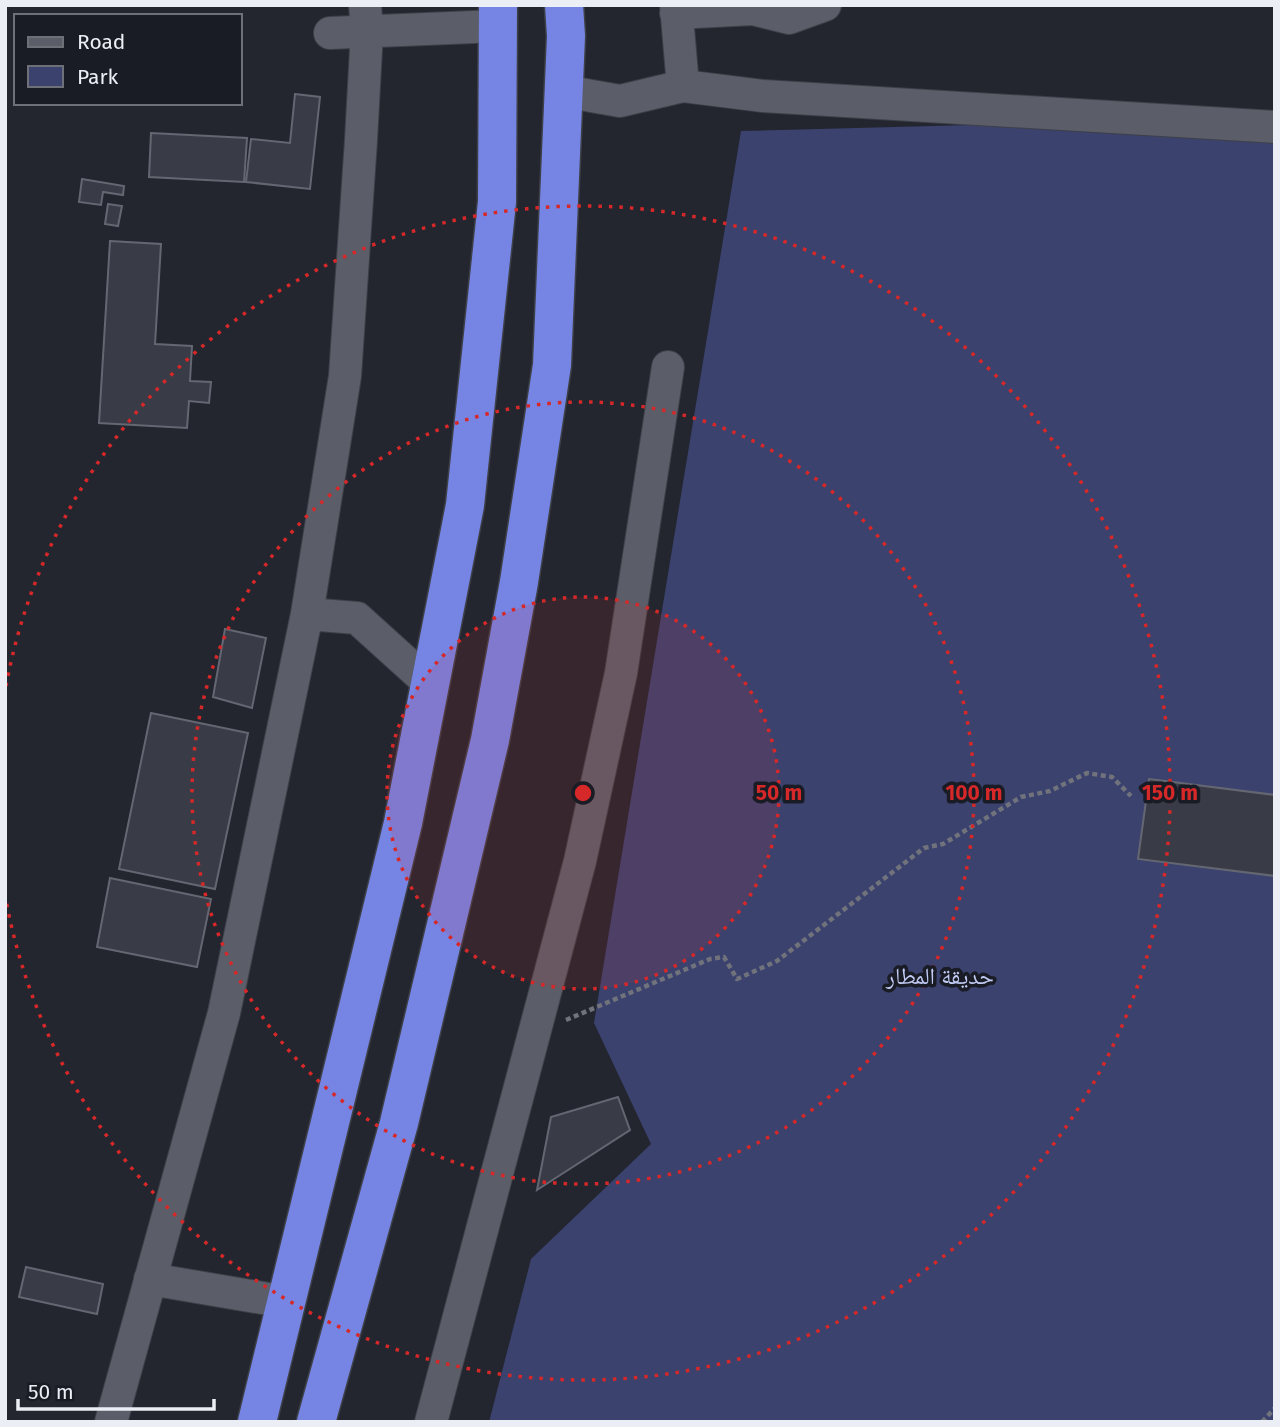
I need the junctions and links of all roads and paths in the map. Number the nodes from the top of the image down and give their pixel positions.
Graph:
1 (564, 5) edge
2 (825, 5) edge
3 (754, 7) edge
4 (676, 9) edge
5 (498, 16) edge
6 (366, 18) edge
7 (330, 33) dead end
8 (683, 86) junction
9 (563, 91) junction
10 (1275, 127) edge
11 (668, 367) dead end
12 (307, 614) junction
13 (430, 684) junction
14 (1131, 796) dead end
15 (536, 1032) junction
16 (150, 1279) junction
17 (286, 1302) junction
18 (335, 1355) junction
19 (1275, 1408) edge
20 (1275, 1415) edge
21 (111, 1422) edge
22 (257, 1422) edge
23 (316, 1422) edge
24 (324, 1422) edge
25 (431, 1422) edge
26 (1263, 1422) edge

1 - 9 highway
2 - 3 street
3 - 4 street
4 - 8 street
5 - 6 street
5 - 13 highway
6 - 7 street
6 - 12 street
8 - 9 street
8 - 10 street
9 - 18 highway
11 - 15 street
12 - 13 street
12 - 16 street
13 - 17 highway
14 - 15 path
15 - 25 street
16 - 17 street
16 - 21 street
17 - 22 highway
18 - 23 highway
18 - 24 highway
19 - 26 path
20 - 26 path

